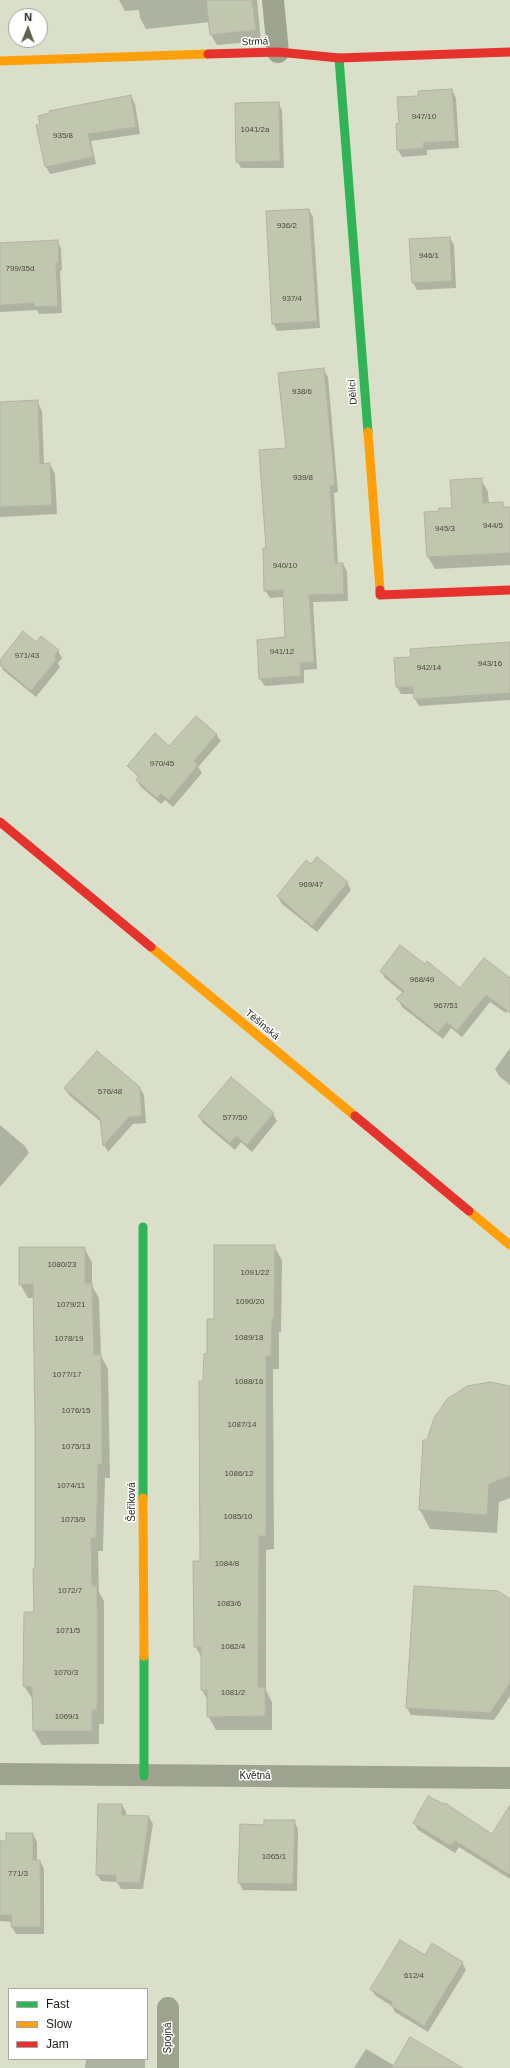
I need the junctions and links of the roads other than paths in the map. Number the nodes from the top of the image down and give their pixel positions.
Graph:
1 (273, 0) edge
2 (278, 52) junction
3 (510, 52) edge
4 (339, 58) junction
5 (0, 61) edge
6 (510, 590) edge
7 (0, 822) edge
8 (143, 1227) dead end
9 (510, 1245) edge
10 (0, 1774) edge
11 (144, 1776) junction
12 (510, 1778) edge
13 (168, 2008) dead end
14 (168, 2068) edge

1 - 2 street
2 - 4 street, Strmá
2 - 5 street, Strmá
3 - 4 street, Strmá
4 - 6 street, Dělící
7 - 9 street, Těšínská
8 - 11 street, Šeříková
10 - 11 street, Květná
11 - 12 street, Květná
13 - 14 street, Spojná

